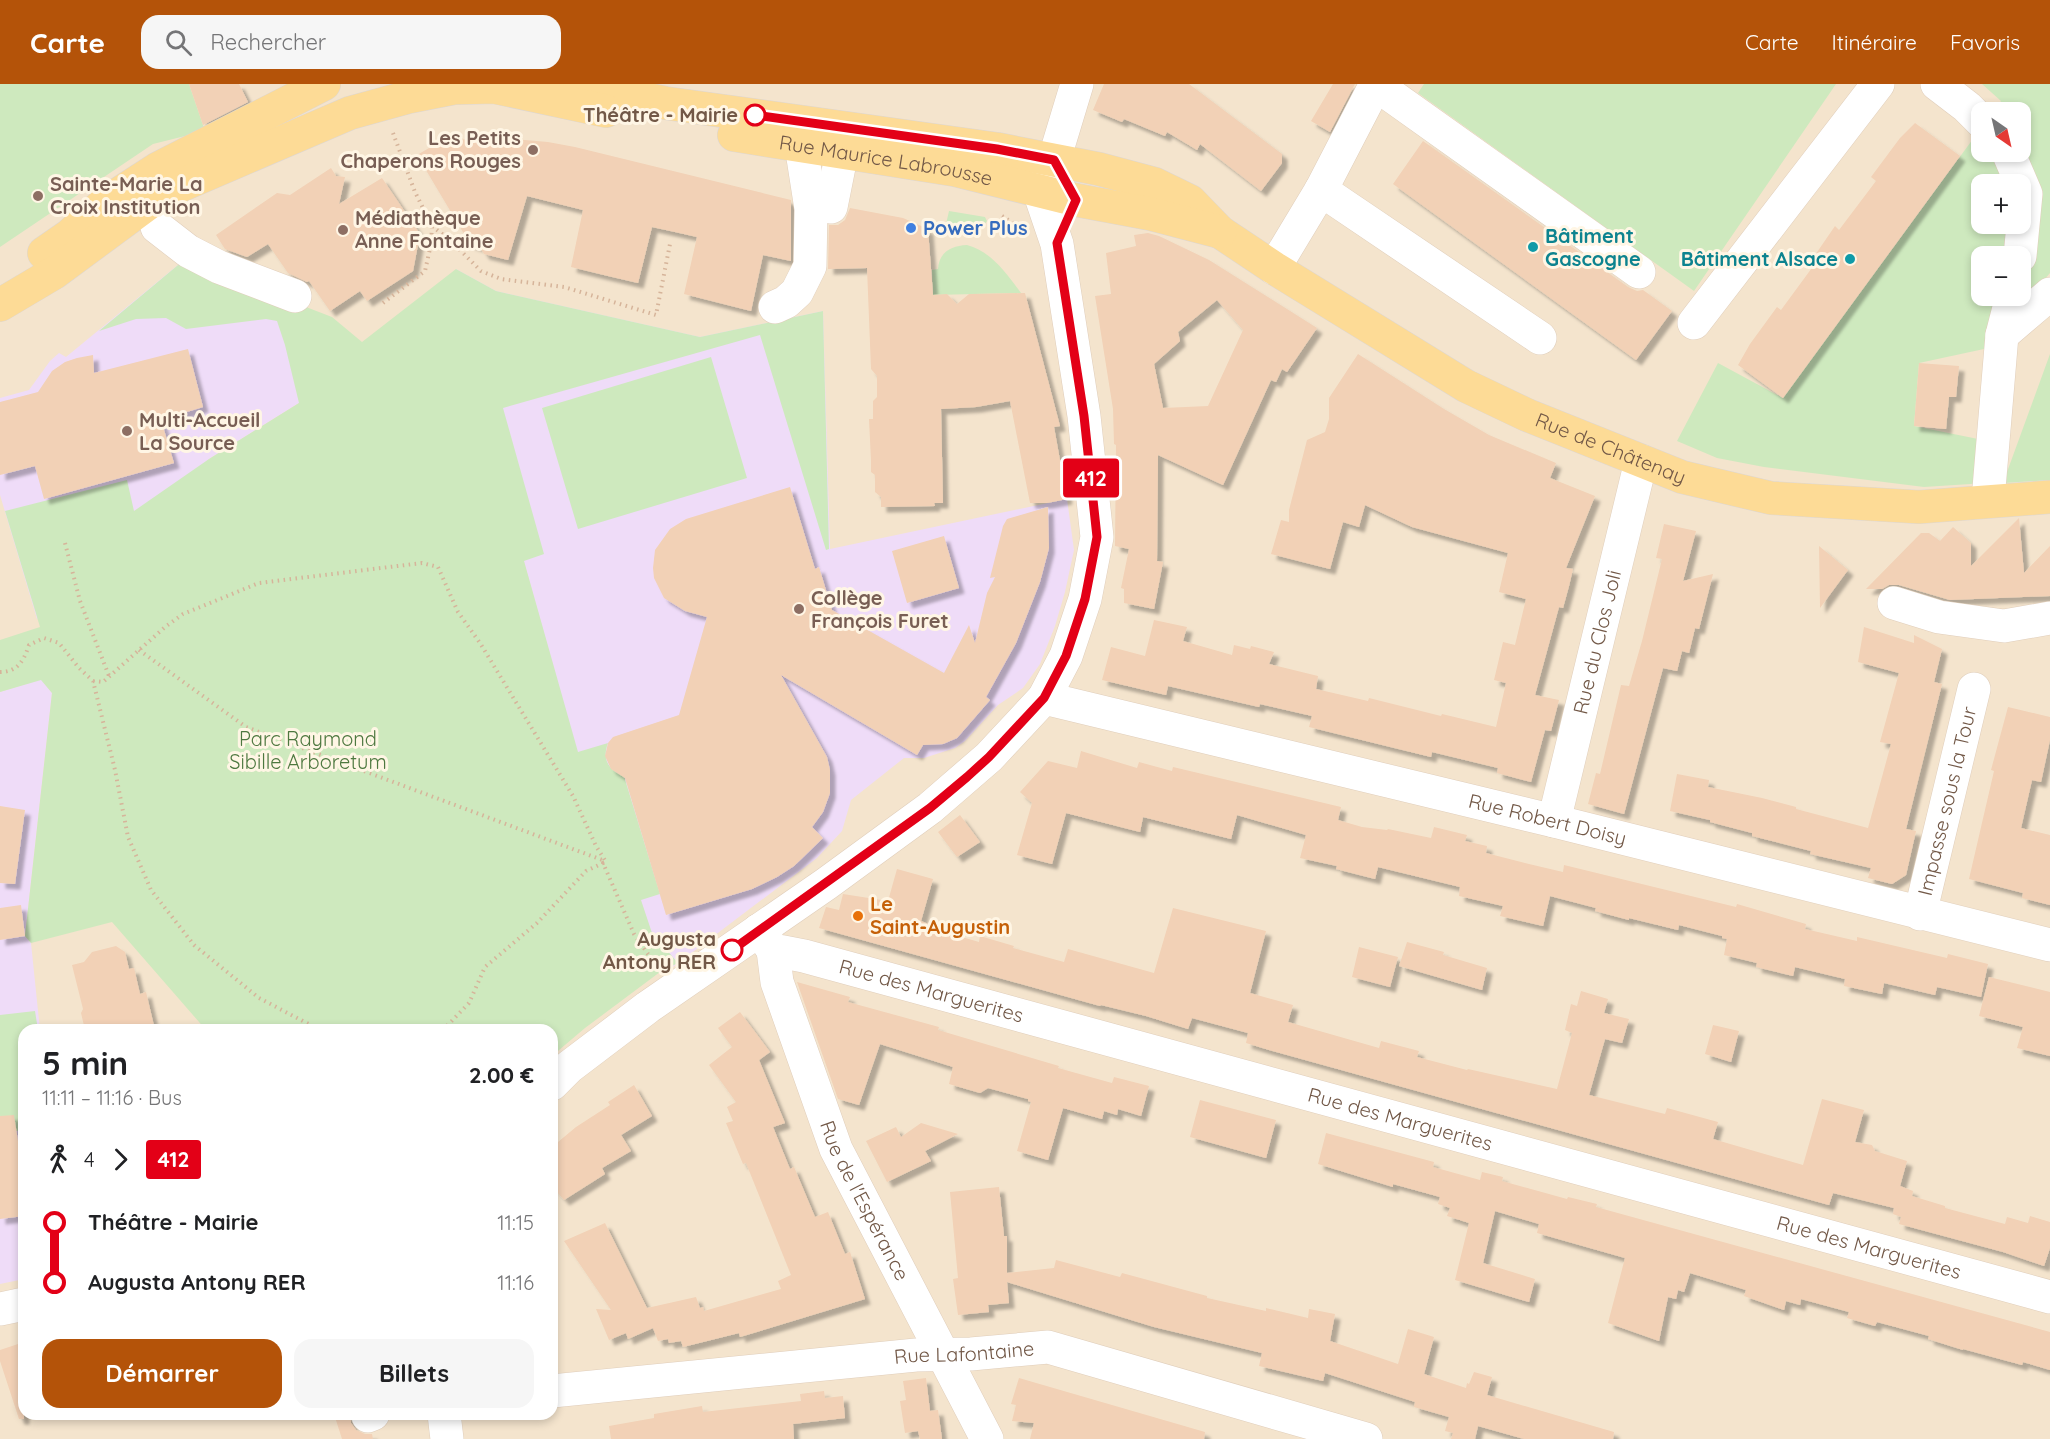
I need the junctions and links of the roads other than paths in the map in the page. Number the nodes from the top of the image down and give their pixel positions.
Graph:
1 (324, 84) edge
2 (576, 84) edge
3 (1077, 84) edge
4 (1376, 84) edge
5 (1878, 84) edge
6 (1937, 84) edge
7 (355, 98) edge
8 (1971, 111) edge
9 (801, 146) junction
10 (842, 152) junction
11 (1054, 160) junction
12 (2012, 162) edge
13 (1321, 190) junction
14 (1039, 191) junction
15 (1076, 200) junction
16 (831, 207) dead end
17 (157, 227) dead end
18 (1220, 232) junction
19 (1057, 243) junction
20 (2021, 246) edge
21 (1274, 268) junction
22 (1639, 272) dead end
23 (0, 280) edge
24 (2050, 294) edge
25 (295, 296) dead end
26 (0, 305) edge
27 (2009, 306) edge
28 (775, 308) dead end
29 (1694, 323) dead end
30 (2002, 335) junction
31 (1540, 338) dead end
32 (1641, 461) junction
33 (2050, 497) edge
34 (1988, 500) junction
35 (1894, 603) dead end
36 (2050, 618) edge
37 (1974, 689) dead end
38 (1044, 698) junction
39 (1554, 821) junction
40 (1920, 914) junction
41 (766, 940) junction
42 (2050, 945) edge
43 (558, 1079) edge
44 (2050, 1297) edge
45 (18, 1305) edge
46 (0, 1309) edge
47 (942, 1354) junction
48 (558, 1389) edge
49 (445, 1420) edge
50 (1294, 1429) edge
51 (447, 1439) edge
52 (987, 1439) edge
53 (1366, 1439) edge

1 - 23 main road
2 - 11 main road, Rue Maurice Labrousse
3 - 11 street
4 - 13 street
4 - 22 street
5 - 29 street
6 - 8 street
7 - 9 main road, Rue Maurice Labrousse
7 - 26 main road, Rue Maurice Labrousse
9 - 10 main road, Rue Maurice Labrousse
9 - 28 street
10 - 14 main road, Rue Maurice Labrousse
10 - 16 street
11 - 14 street
11 - 15 street
11 - 18 main road, Rue de Châtenay
12 - 20 street
13 - 21 street
13 - 31 street
14 - 15 main road, Rue de Châtenay
14 - 19 street
15 - 18 main road, Rue de Châtenay
15 - 19 street
17 - 25 street
18 - 21 main road, Rue de Châtenay
19 - 38 street
21 - 32 main road, Rue de Châtenay
24 - 30 street
27 - 30 street
30 - 34 street
32 - 34 main road, Rue de Châtenay
32 - 39 street, Rue du Clos Joli
33 - 34 main road, Rue de Châtenay
35 - 36 street
37 - 40 street, Impasse sous la Tour
38 - 39 street, Rue Robert Doisy
38 - 41 street
39 - 40 street, Rue Robert Doisy
40 - 42 street, Rue Robert Doisy
41 - 43 street
41 - 44 street, Rue des Marguerites
41 - 47 street, Rue de l'Espérance
45 - 46 street
47 - 48 street, Rue Lafontaine
47 - 50 street, Rue Lafontaine
47 - 52 street, Rue de l'Espérance
49 - 51 street
50 - 53 street, Rue Lafontaine

